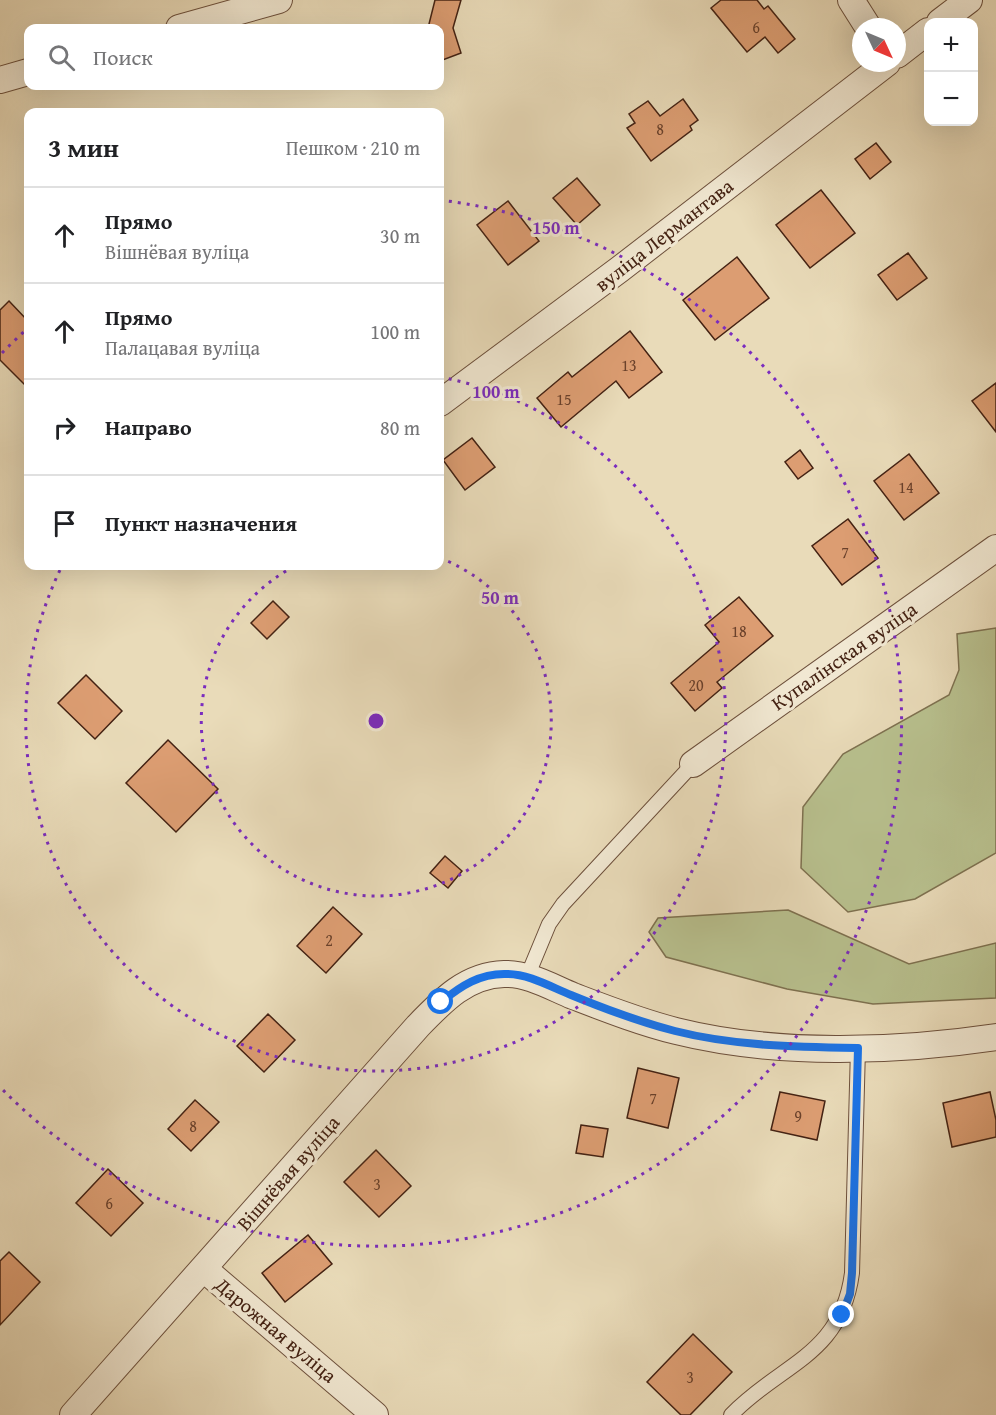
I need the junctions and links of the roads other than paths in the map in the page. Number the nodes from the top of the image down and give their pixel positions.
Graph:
1 (279, 0) edge
2 (851, 0) edge
3 (969, 0) edge
4 (862, 18) edge
5 (945, 18) edge
6 (193, 24) edge
7 (924, 34) edge
8 (906, 48) edge
9 (874, 72) edge
10 (24, 73) edge
11 (0, 80) edge
12 (444, 400) edge
13 (996, 548) edge
14 (693, 764) joint
15 (527, 977) junction
16 (996, 1037) edge
17 (858, 1048) junction
18 (204, 1269) junction
19 (73, 1415) edge
20 (375, 1415) edge
21 (731, 1415) edge

1 - 6 street
2 - 4 street
3 - 5 street
7 - 8 street
9 - 12 street, вуліца Лермантава
10 - 11 street
13 - 14 street, Купалінская вуліца
14 - 15 lane
15 - 17 street, Вішнёвая вуліца
15 - 18 street, Вішнёвая вуліца
16 - 17 street, Вішнёвая вуліца
17 - 21 lane
18 - 19 street, Вішнёвая вуліца
18 - 20 street, Дарожная вуліца

